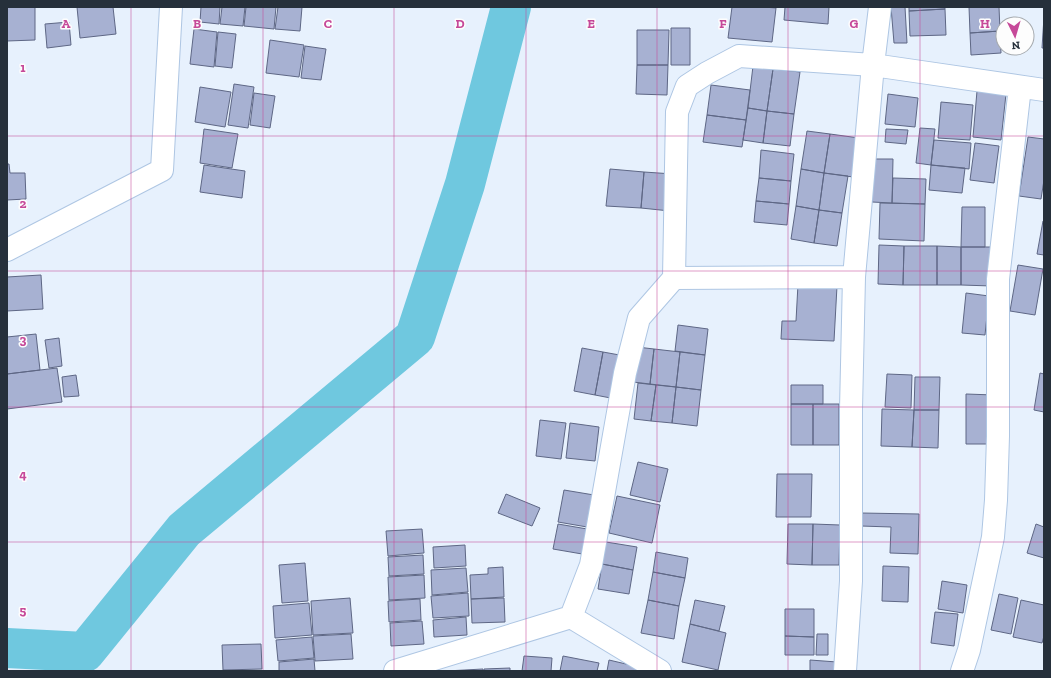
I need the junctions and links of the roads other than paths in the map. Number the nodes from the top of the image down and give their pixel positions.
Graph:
1 (172, 7) edge
2 (880, 7) edge
3 (873, 65) junction
4 (1020, 87) junction
5 (1044, 90) edge
6 (7, 250) edge
7 (854, 277) junction
8 (674, 278) junction
9 (571, 617) junction
10 (395, 671) edge
11 (660, 671) edge
12 (845, 671) edge
13 (962, 671) edge

1 - 6 street
2 - 3 street
3 - 4 street
3 - 7 street
3 - 8 street
4 - 5 street
4 - 13 street
7 - 8 street
7 - 12 street
8 - 9 street
9 - 10 street
9 - 11 street

